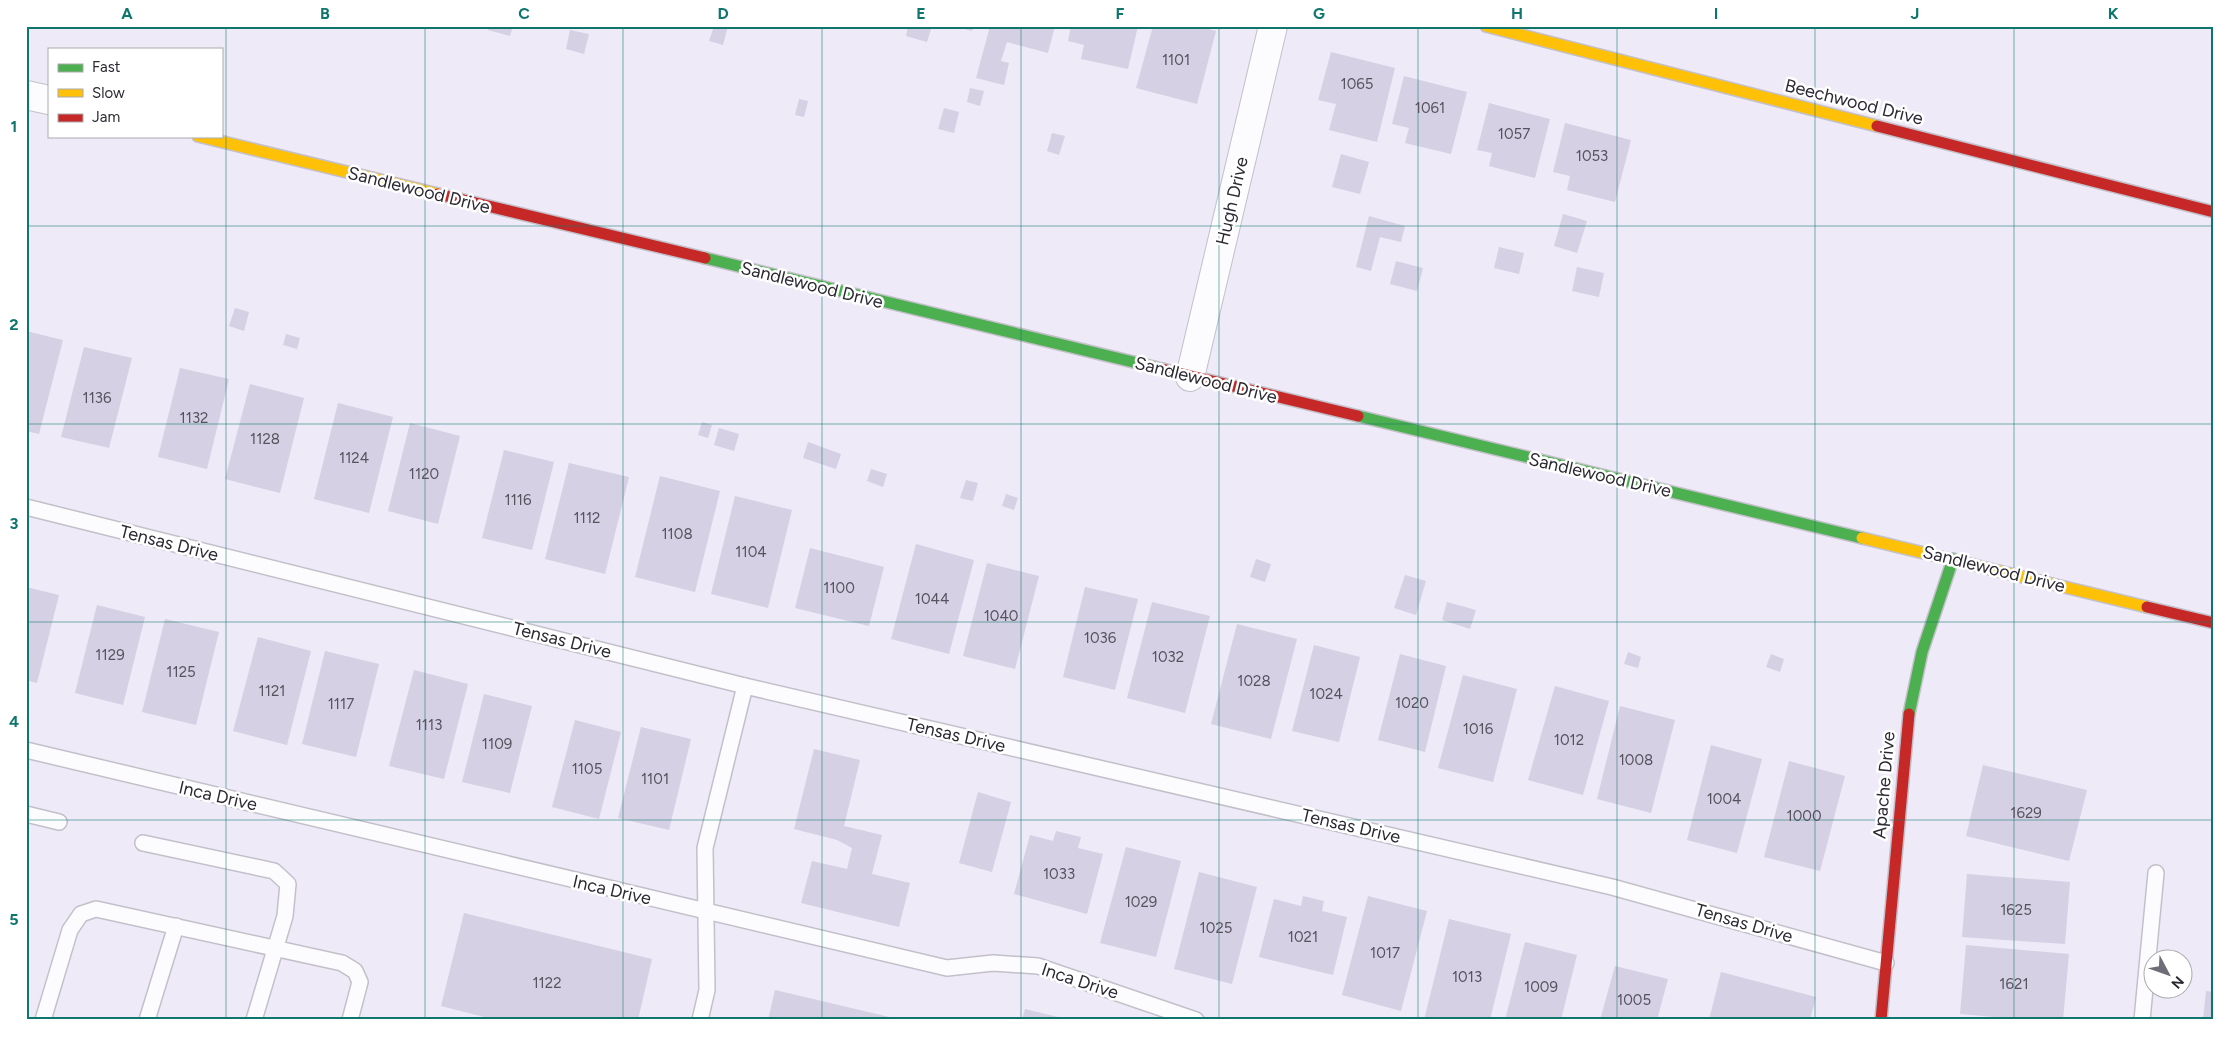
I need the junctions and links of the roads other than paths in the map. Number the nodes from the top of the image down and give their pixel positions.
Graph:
1 (1273, 26) edge
2 (1486, 26) edge
3 (26, 94) edge
4 (48, 100) edge
5 (206, 138) edge
6 (2214, 212) edge
7 (1190, 377) junction
8 (26, 507) edge
9 (1953, 559) junction
10 (2214, 623) edge
11 (745, 686) junction
12 (26, 750) edge
13 (26, 814) edge
14 (59, 822) dead end
15 (143, 843) dead end
16 (2156, 872) dead end
17 (705, 912) junction
18 (176, 926) junction
19 (275, 948) junction
20 (1886, 963) junction
21 (42, 1020) edge
22 (147, 1020) edge
23 (254, 1020) edge
24 (350, 1020) edge
25 (700, 1020) edge
26 (1196, 1020) edge
27 (1881, 1020) edge
28 (2142, 1020) edge

1 - 7 street, Hugh Drive
2 - 6 street, Beechwood Drive
3 - 4 street
5 - 7 street, Sandlewood Drive
7 - 9 street, Sandlewood Drive
8 - 11 lane, Tensas Drive
9 - 10 street, Sandlewood Drive
9 - 20 street, Apache Drive
11 - 17 lane
11 - 20 lane, Tensas Drive
12 - 17 lane, Inca Drive
13 - 14 lane
15 - 19 lane
16 - 28 lane
17 - 25 lane
17 - 26 lane, Inca Drive
18 - 19 lane
18 - 21 lane
18 - 22 lane
19 - 23 lane
19 - 24 lane
20 - 27 street, Apache Drive

